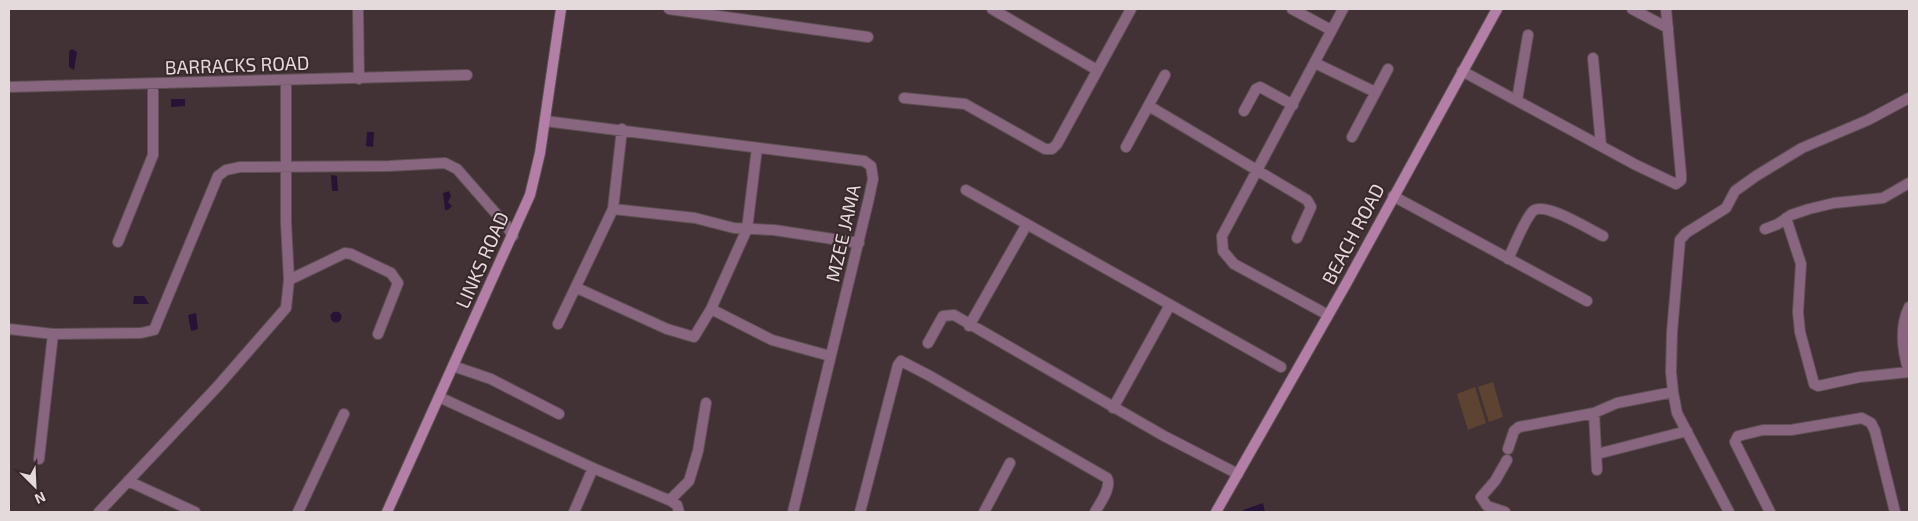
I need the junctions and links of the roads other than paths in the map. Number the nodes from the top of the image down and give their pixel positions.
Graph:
1 (358, 9) edge
2 (561, 9) edge
3 (668, 9) edge
4 (992, 9) edge
5 (1131, 9) edge
6 (1292, 9) edge
7 (1343, 9) edge
8 (1497, 9) edge
9 (1632, 9) edge
10 (1666, 9) edge
11 (681, 10) edge
12 (1668, 28) junction
13 (1331, 30) junction
14 (1528, 35) dead end
15 (868, 37) dead end
16 (1594, 58) dead end
17 (1315, 63) junction
18 (1388, 69) dead end
19 (1097, 70) junction
20 (1462, 70) junction
21 (467, 75) dead end
22 (1165, 75) dead end
23 (359, 79) junction
24 (286, 81) junction
25 (153, 85) junction
26 (9, 87) edge
27 (1375, 92) junction
28 (904, 98) dead end
29 (1909, 98) edge
30 (1517, 100) junction
31 (1292, 105) junction
32 (1149, 106) junction
33 (1244, 111) dead end
34 (545, 121) junction
35 (622, 129) junction
36 (1352, 137) dead end
37 (1601, 145) junction
38 (757, 148) junction
39 (1126, 148) dead end
40 (287, 166) junction
41 (1258, 171) junction
42 (1909, 183) edge
43 (966, 190) dead end
44 (1393, 196) junction
45 (613, 209) junction
46 (1786, 218) junction
47 (1026, 224) junction
48 (747, 229) junction
49 (1765, 229) dead end
50 (513, 236) junction
51 (1603, 236) dead end
52 (1297, 238) dead end
53 (118, 242) dead end
54 (859, 243) junction
55 (1508, 259) junction
56 (289, 280) junction
57 (577, 288) junction
58 (1587, 301) dead end
59 (1170, 304) junction
60 (1909, 307) edge
61 (711, 309) junction
62 (1328, 316) junction
63 (558, 324) dead end
64 (969, 326) junction
65 (9, 329) edge
66 (53, 334) junction
67 (378, 334) dead end
68 (928, 343) dead end
69 (830, 356) junction
70 (453, 366) junction
71 (1281, 367) dead end
72 (1909, 372) edge
73 (1673, 392) junction
74 (439, 397) junction
75 (706, 403) dead end
76 (1113, 408) junction
77 (1594, 413) junction
78 (344, 414) dead end
79 (559, 414) dead end
80 (1687, 431) junction
81 (1598, 454) junction
82 (39, 459) dead end
83 (1010, 463) dead end
84 (593, 468) junction
85 (1597, 470) dead end
86 (1238, 474) junction
87 (128, 481) junction
88 (670, 500) junction
89 (1488, 510) edge
90 (99, 512) edge
91 (194, 512) edge
92 (298, 512) edge
93 (387, 512) edge
94 (574, 512) edge
95 (679, 512) edge
96 (793, 512) edge
97 (860, 512) edge
98 (984, 512) edge
99 (1095, 512) edge
100 (1216, 512) edge
101 (1505, 512) edge
102 (1729, 512) edge
103 (1770, 512) edge
104 (1894, 512) edge

1 - 23 street
2 - 34 main road, LINKS ROAD
3 - 11 street
4 - 19 street
5 - 19 street
6 - 13 street
7 - 13 street
8 - 20 main road, BEACH ROAD
9 - 12 street
10 - 12 street
11 - 15 street
12 - 37 street
13 - 17 street
14 - 30 street
16 - 37 street
17 - 27 street
17 - 31 street
18 - 27 street
19 - 28 street
20 - 30 street
20 - 44 main road, BEACH ROAD
21 - 23 street, BARRACKS ROAD
22 - 32 street
23 - 24 street, BARRACKS ROAD
24 - 25 street, BARRACKS ROAD
24 - 40 street
25 - 26 street, BARRACKS ROAD
25 - 53 street
27 - 36 street
29 - 73 street
30 - 37 street
31 - 33 street
31 - 41 street
32 - 39 street
32 - 41 street
34 - 35 street, MZEE JAMA
34 - 50 main road, LINKS ROAD
35 - 38 street, MZEE JAMA
35 - 45 street
38 - 48 street
38 - 54 street, MZEE JAMA
40 - 50 street
40 - 56 street
40 - 66 street
41 - 52 street
41 - 62 street
42 - 46 street
43 - 47 street
44 - 55 street
44 - 62 main road, BEACH ROAD
45 - 48 street
45 - 57 street
46 - 49 street
46 - 72 street
47 - 59 street
47 - 64 street
48 - 54 street
48 - 61 street
50 - 70 main road, LINKS ROAD
51 - 55 street
54 - 69 street, MZEE JAMA
55 - 58 street
56 - 67 street
56 - 87 street
57 - 61 street
57 - 63 street
59 - 71 street
59 - 76 street
60 - 72 street
61 - 69 street
62 - 86 main road, BEACH ROAD
64 - 68 street
64 - 76 street
65 - 66 street
66 - 82 street
69 - 96 street, MZEE JAMA
70 - 74 main road, LINKS ROAD
70 - 79 street
73 - 77 street
73 - 80 street
74 - 84 street
74 - 93 main road, LINKS ROAD
75 - 88 street
76 - 86 street
77 - 81 street
77 - 89 street
78 - 92 street
80 - 81 street
80 - 102 street
81 - 85 street
83 - 98 street
84 - 88 street
84 - 94 street
86 - 100 main road, BEACH ROAD
87 - 90 street
87 - 91 street
88 - 95 street
89 - 101 street
97 - 99 street
103 - 104 street

